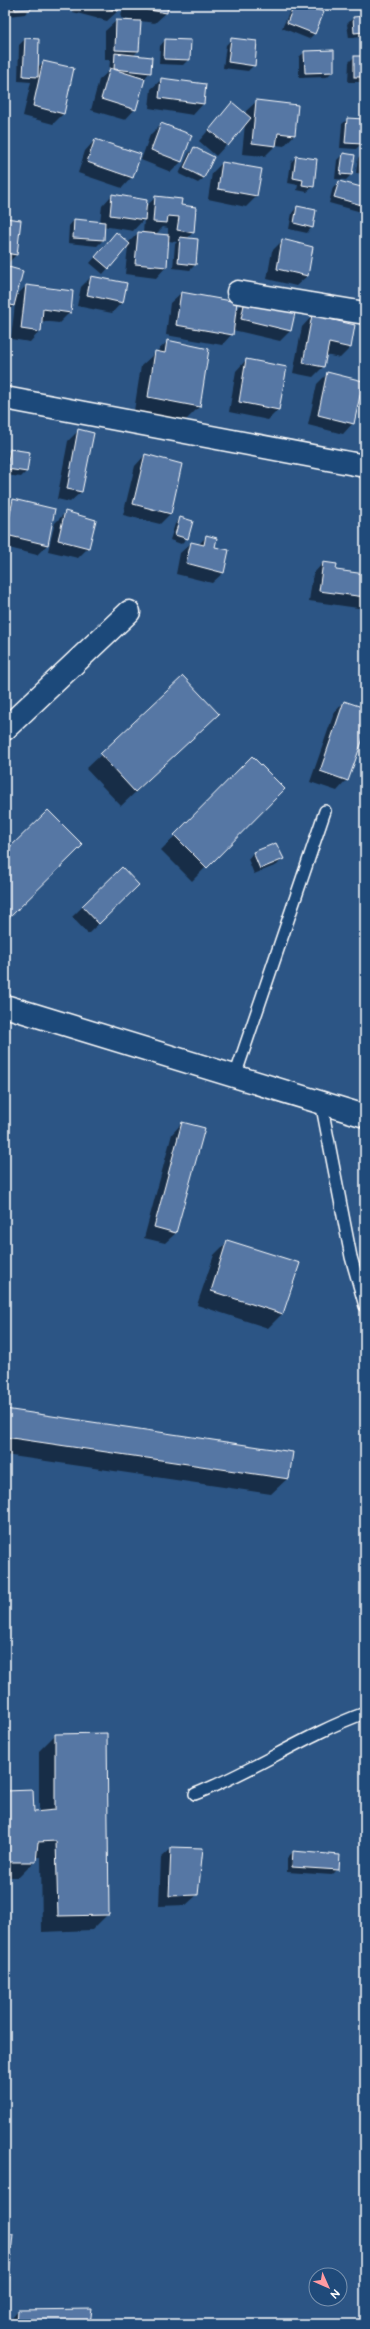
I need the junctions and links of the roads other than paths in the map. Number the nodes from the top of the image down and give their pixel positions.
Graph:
1 (238, 292) dead end
2 (365, 313) edge
3 (5, 398) edge
4 (365, 466) edge
5 (129, 612) dead end
6 (5, 729) edge
7 (325, 811) dead end
8 (5, 1006) edge
9 (235, 1076) junction
10 (321, 1102) junction
11 (365, 1116) edge
12 (365, 1306) edge
13 (365, 1713) edge
14 (195, 1794) dead end

1 - 2 street
3 - 4 street
5 - 6 street
7 - 9 lane
8 - 9 street
9 - 10 street
10 - 11 street
10 - 12 lane
13 - 14 lane

